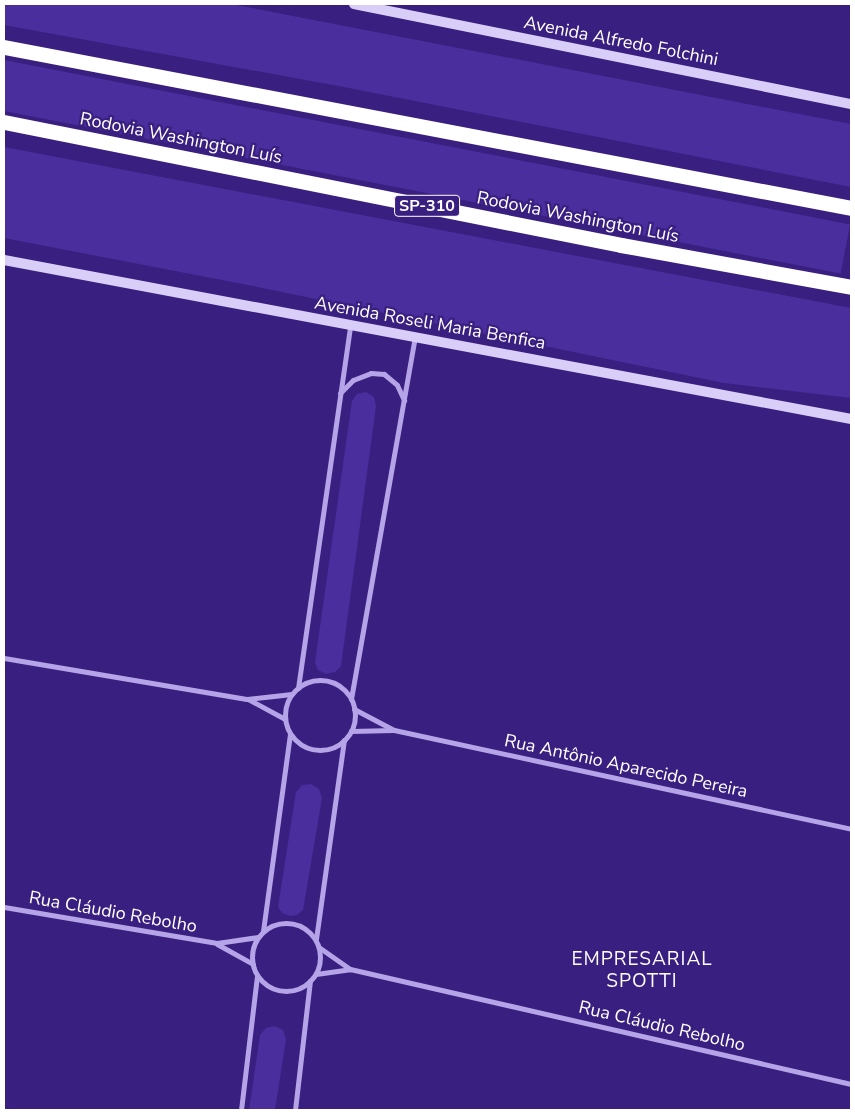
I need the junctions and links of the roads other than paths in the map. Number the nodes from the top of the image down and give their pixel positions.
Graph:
1 (354, 4) edge
2 (4, 47) edge
3 (851, 104) edge
4 (4, 122) edge
5 (851, 208) edge
6 (4, 260) edge
7 (851, 287) edge
8 (350, 325) junction
9 (416, 336) junction
10 (340, 393) junction
11 (404, 400) junction
12 (851, 419) edge
13 (4, 658) edge
14 (298, 688) junction
15 (292, 694) junction
16 (247, 699) junction
17 (350, 699) junction
18 (354, 709) junction
19 (285, 718) junction
20 (394, 730) junction
21 (351, 731) junction
22 (290, 735) junction
23 (344, 740) junction
24 (851, 829) edge
25 (4, 907) edge
26 (263, 931) junction
27 (258, 937) junction
28 (316, 940) junction
29 (217, 943) junction
30 (320, 948) junction
31 (253, 964) junction
32 (350, 969) junction
33 (316, 974) junction
34 (257, 975) junction
35 (310, 981) junction
36 (851, 1084) edge
37 (241, 1110) edge
38 (295, 1110) edge

1 - 3 main road, Avenida Alfredo Folchini
2 - 5 highway
4 - 7 highway, Rodovia Washington Luís / SP-310
6 - 8 main road, Avenida Roseli Maria Benfica
8 - 9 main road, Avenida Roseli Maria Benfica
8 - 10 street
9 - 11 street
9 - 12 main road, Avenida Roseli Maria Benfica
10 - 11 street
10 - 14 street
11 - 17 street
13 - 16 street
14 - 15 street
14 - 17 street
15 - 16 street
15 - 19 street
16 - 19 street
17 - 18 street
18 - 20 street, Rua Antônio Aparecido Pereira
18 - 21 street
19 - 22 street
20 - 21 street, Rua Antônio Aparecido Pereira
20 - 24 street, Rua Antônio Aparecido Pereira
21 - 23 street
22 - 23 street
22 - 26 street
23 - 28 street
25 - 29 street, Rua Cláudio Rebolho
26 - 27 street
26 - 28 street
27 - 29 street, Rua Cláudio Rebolho
27 - 31 street
28 - 30 street
29 - 31 street, Rua Cláudio Rebolho
30 - 32 street, Rua Cláudio Rebolho
30 - 33 street
31 - 34 street
32 - 33 street, Rua Cláudio Rebolho
32 - 36 street, Rua Cláudio Rebolho
33 - 35 street
34 - 35 street
34 - 37 street
35 - 38 street

